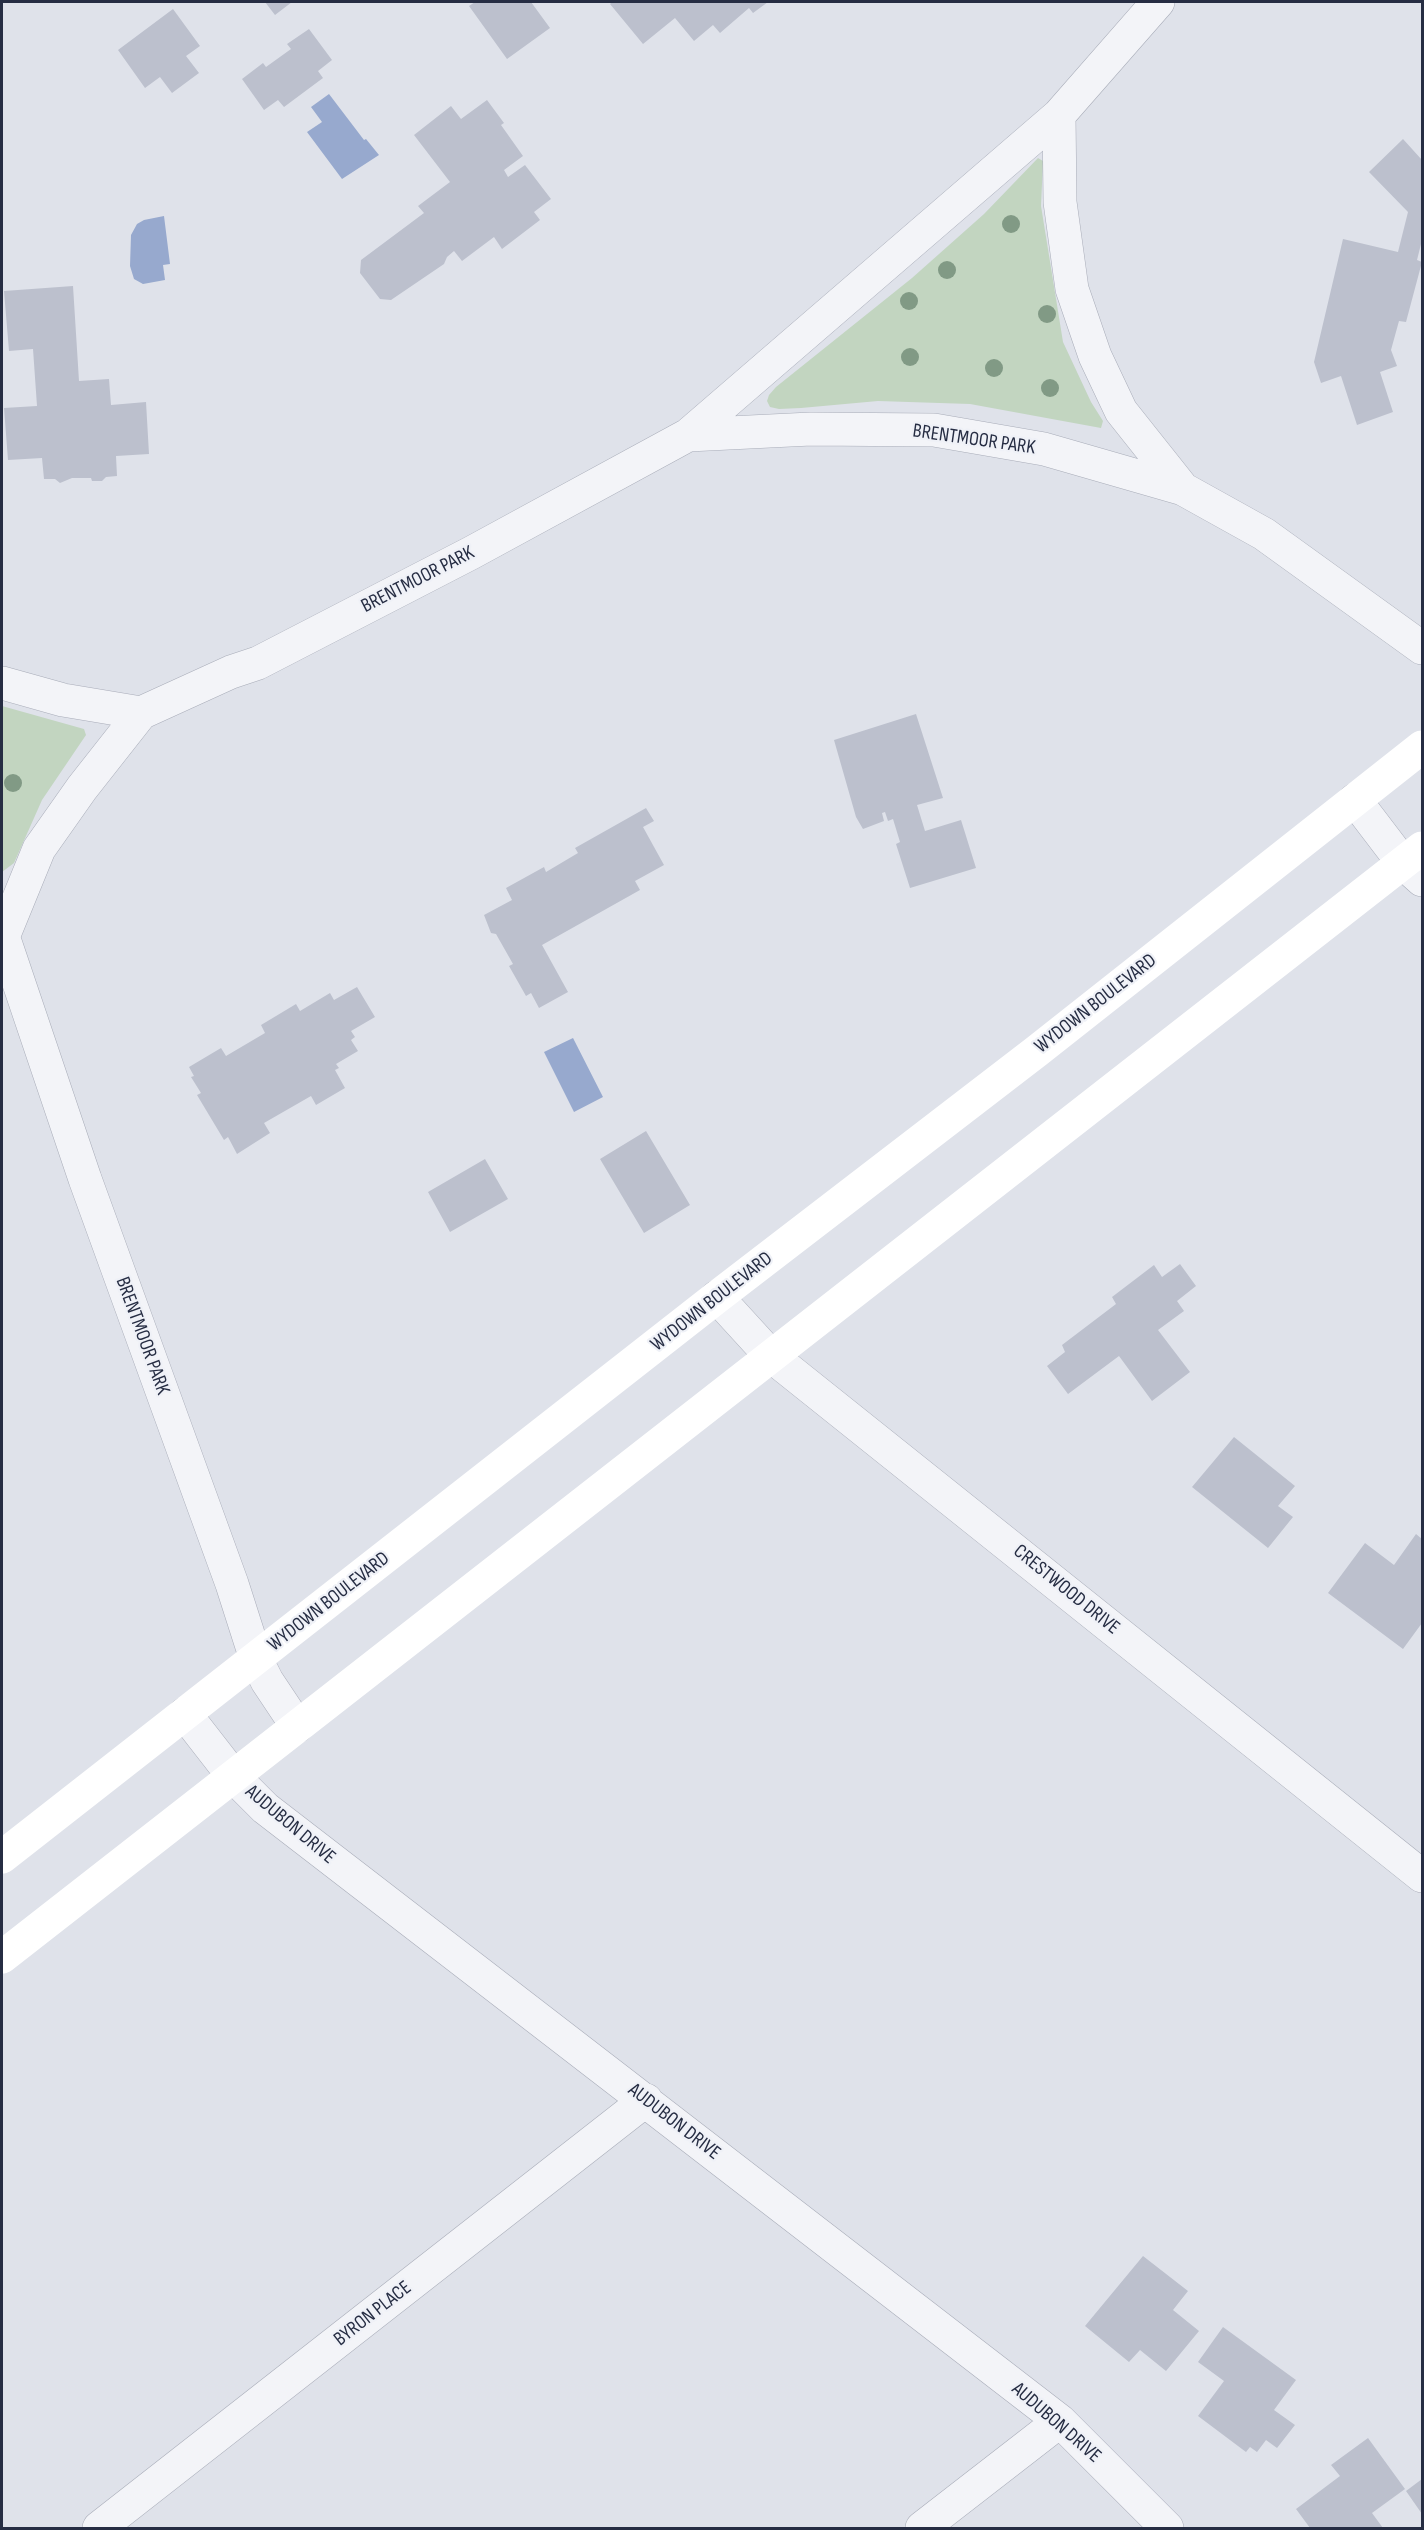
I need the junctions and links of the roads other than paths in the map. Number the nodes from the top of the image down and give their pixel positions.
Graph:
1 (1158, 2) edge
2 (1059, 115) junction
3 (688, 435) junction
4 (1183, 489) junction
5 (1422, 648) edge
6 (2, 683) edge
7 (141, 713) junction
8 (1422, 747) edge
9 (1355, 800) junction
10 (1416, 864) edge
11 (2, 935) edge
12 (717, 1298) junction
13 (770, 1355) junction
14 (256, 1659) junction
15 (185, 1714) junction
16 (297, 1726) junction
17 (234, 1776) junction
18 (2, 1857) edge
19 (1422, 1876) edge
20 (2, 1957) edge
21 (646, 2100) junction
22 (1060, 2421) junction
23 (99, 2529) edge
24 (922, 2529) edge
25 (1167, 2529) edge

1 - 2 street, BRENTMOOR PARK
2 - 3 street, BRENTMOOR PARK
2 - 4 street, BRENTMOOR PARK
3 - 4 street, BRENTMOOR PARK
3 - 7 street, BRENTMOOR PARK
4 - 5 street, BRENTMOOR PARK
6 - 7 street
7 - 11 street, BRENTMOOR PARK
8 - 9 street, WYDOWN BOULEVARD
9 - 10 street
9 - 12 street, WYDOWN BOULEVARD
10 - 13 street
11 - 14 street, BRENTMOOR PARK
12 - 13 street, CRESTWOOD DRIVE
12 - 14 street, WYDOWN BOULEVARD
13 - 16 street
13 - 19 street, CRESTWOOD DRIVE
14 - 15 street, WYDOWN BOULEVARD
14 - 16 street, BRENTMOOR PARK
15 - 17 street, AUDUBON DRIVE
15 - 18 street, WYDOWN BOULEVARD
16 - 17 street
17 - 20 street
17 - 21 street, AUDUBON DRIVE
21 - 22 street, AUDUBON DRIVE
21 - 23 street, BYRON PLACE
22 - 24 street
22 - 25 street, AUDUBON DRIVE

